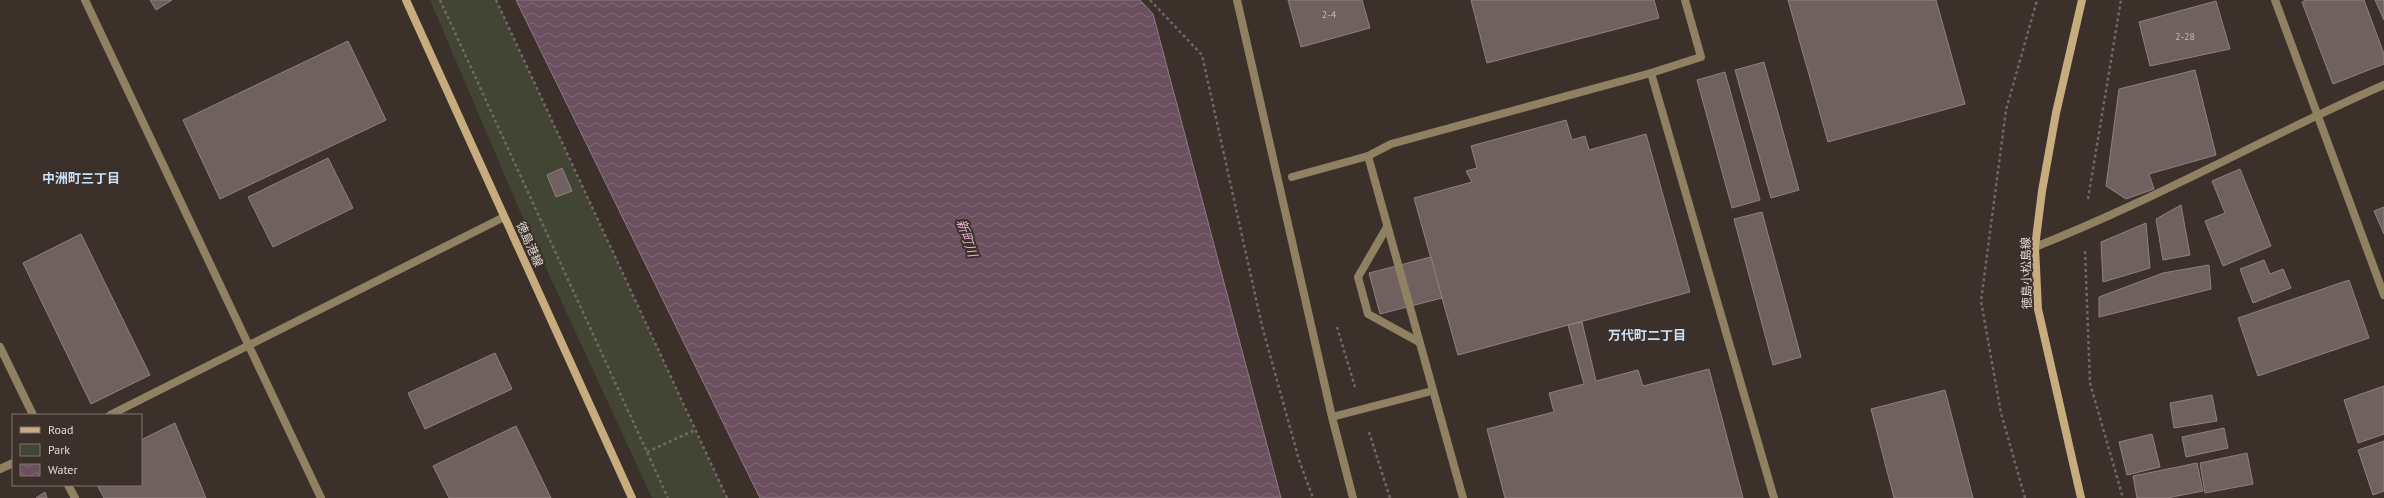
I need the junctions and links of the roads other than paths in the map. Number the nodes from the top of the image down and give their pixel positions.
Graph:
1 (85, 0) edge
2 (406, 0) edge
3 (1237, 0) edge
4 (1685, 0) edge
5 (2082, 0) edge
6 (2275, 0) edge
7 (1651, 73) junction
8 (2384, 85) edge
9 (2316, 114) junction
10 (1368, 156) junction
11 (1292, 177) dead end
12 (504, 217) junction
13 (1387, 226) junction
14 (2036, 247) junction
15 (2384, 295) edge
16 (1419, 342) junction
17 (249, 345) junction
18 (0, 347) edge
19 (1432, 391) junction
20 (33, 414) edge
21 (112, 414) edge
22 (1332, 417) junction
23 (12, 463) edge
24 (0, 469) edge
25 (69, 486) edge
26 (75, 498) edge
27 (321, 498) edge
28 (632, 498) edge
29 (1353, 498) edge
30 (1463, 498) edge
31 (1774, 498) edge
32 (2080, 498) edge

1 - 17 street
2 - 12 main road, 徳島港線
3 - 22 street
4 - 7 street
5 - 14 main road, 徳島小松島線
6 - 9 street
7 - 10 street
7 - 31 street
8 - 9 street
9 - 14 street
9 - 15 street
10 - 11 street
10 - 13 street
12 - 17 street
12 - 28 main road, 徳島港線
13 - 16 street
13 - 16 street
14 - 32 main road, 徳島小松島線
16 - 19 street
17 - 21 street
17 - 27 street
18 - 20 street
19 - 22 street
19 - 30 street
22 - 29 street
23 - 24 street
25 - 26 street

